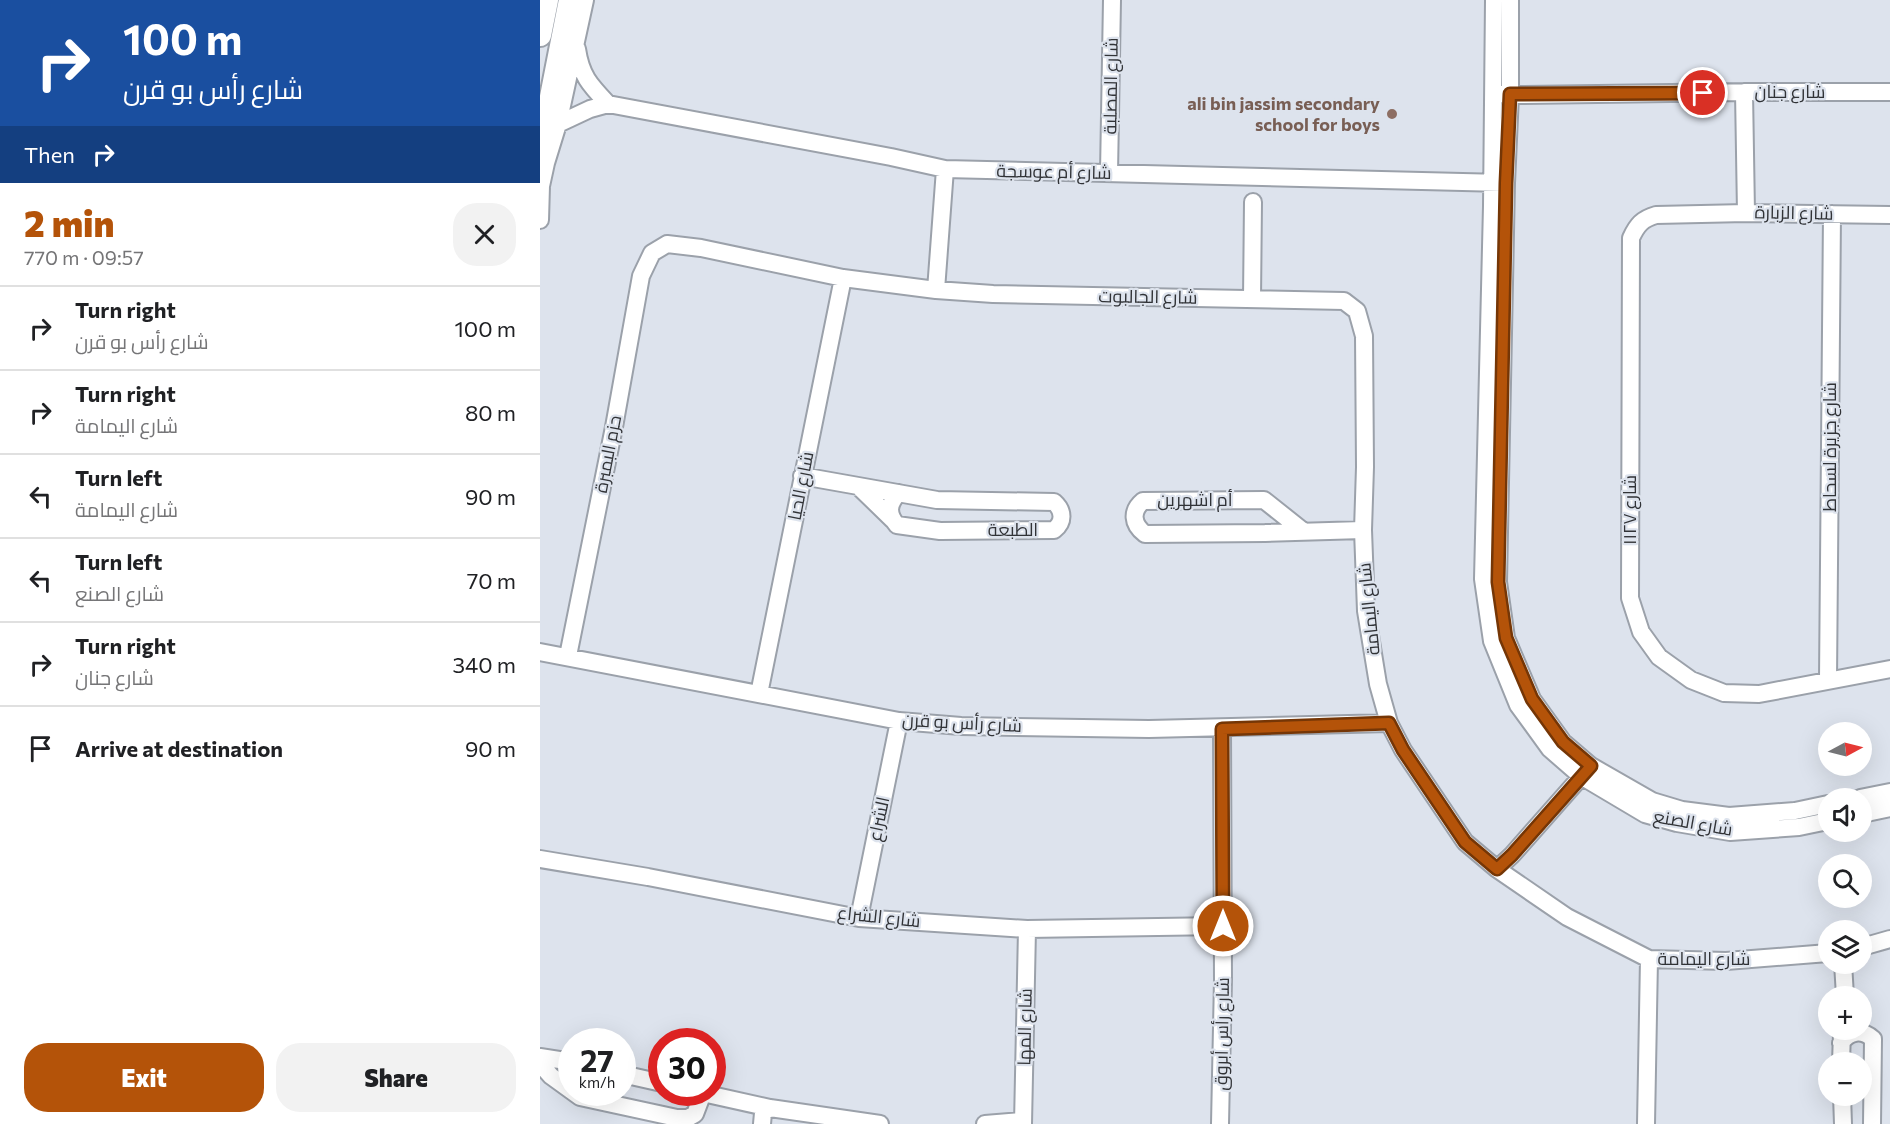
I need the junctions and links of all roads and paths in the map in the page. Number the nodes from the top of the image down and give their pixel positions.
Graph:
1 (547, 0) edge
2 (570, 0) edge
3 (585, 0) edge
4 (1112, 0) edge
5 (1494, 0) edge
6 (1510, 0) edge
7 (540, 35) edge
8 (576, 44) junction
9 (1744, 92) junction
10 (1890, 92) edge
11 (1502, 94) junction
12 (608, 104) junction
13 (558, 124) junction
14 (540, 153) edge
15 (945, 169) junction
16 (1108, 173) junction
17 (1499, 183) junction
18 (1253, 202) dead end
19 (1746, 213) junction
20 (1832, 214) junction
21 (1890, 215) edge
22 (540, 220) edge
23 (652, 254) joint
24 (843, 278) junction
25 (936, 290) junction
26 (1252, 299) junction
27 (1357, 311) joint
28 (802, 476) junction
29 (858, 486) junction
30 (899, 493) junction
31 (1264, 500) junction
32 (893, 520) junction
33 (1362, 530) junction
34 (1303, 531) junction
35 (1264, 534) junction
36 (540, 652) edge
37 (568, 656) junction
38 (1890, 669) edge
39 (1828, 680) junction
40 (759, 694) junction
41 (899, 721) junction
42 (1389, 723) junction
43 (1222, 729) junction
44 (1586, 771) junction
45 (1890, 792) edge
46 (1872, 796) edge
47 (1818, 806) edge
48 (1890, 808) edge
49 (1872, 812) edge
50 (1818, 823) edge
51 (540, 859) edge
52 (1497, 869) junction
53 (858, 918) junction
54 (1223, 926) junction
55 (1027, 929) junction
56 (1890, 939) edge
57 (1872, 944) edge
58 (1818, 954) edge
59 (1648, 959) junction
60 (1872, 1038) edge
61 (540, 1057) edge
62 (558, 1060) edge
63 (540, 1064) edge
64 (558, 1075) edge
65 (726, 1098) edge
66 (618, 1106) edge
67 (697, 1106) edge
68 (1842, 1106) edge
69 (770, 1108) junction
70 (1023, 1123) edge
71 (762, 1124) edge
72 (880, 1124) edge
73 (985, 1124) edge
74 (1220, 1124) edge
75 (1646, 1124) edge
76 (1843, 1124) edge
77 (1872, 1124) edge

1 - 7 main road
2 - 14 main road
3 - 8 street
4 - 16 street, شارع المصلبة
5 - 11 street, شارع الصنع
6 - 11 street, شارع الصنع
8 - 12 street
8 - 13 street
9 - 10 street, شارع جنان
9 - 11 street, شارع جنان
9 - 19 street, شارع الزبارة
11 - 17 street, شارع الصنع
12 - 13 street, شارع أم عوسجة
12 - 15 street, شارع أم عوسجة
13 - 22 street
15 - 16 street, شارع أم عوسجة
15 - 25 street
16 - 17 street, شارع أم عوسجة
17 - 44 street, شارع الصنع
18 - 26 street
19 - 20 street, شارع الزبارة
19 - 39 street, شارع ١١٢٧
20 - 21 street, شارع الزبارة
20 - 39 street, شارع جزيرة لسحاط
23 - 24 street, شارع الجالبوت
23 - 37 street, حزم البمبرة
24 - 25 street, شارع الجالبوت
24 - 28 street, شارع الحيا
25 - 26 street, شارع الجالبوت
26 - 27 street, شارع الجالبوت
27 - 33 street, شارع اليمامة
28 - 29 street, الطبعة
28 - 40 street, شارع الحيا
29 - 30 street, الطبعة
29 - 32 street, الطبعة
30 - 32 street
30 - 32 street, الطبعة
31 - 34 street
31 - 35 street
31 - 35 street, أم اشهرين
33 - 34 street, أم اشهرين
33 - 42 street, شارع اليمامة
34 - 35 street, أم اشهرين
36 - 37 street, شارع رأس بو قرن
37 - 40 street, شارع رأس بو قرن
38 - 39 street, شارع ١١٢٧
40 - 41 street, شارع رأس بو قرن
41 - 43 street, شارع رأس بو قرن
41 - 53 street, الشراع
42 - 43 street, شارع رأس بو قرن
42 - 52 street, شارع اليمامة
43 - 54 street, شارع رأس أبروق
44 - 47 street, شارع الصنع
44 - 50 street, شارع الصنع
44 - 52 street
45 - 46 street
48 - 49 street
51 - 53 street, شارع الشراع
52 - 59 street, شارع اليمامة
53 - 55 street, شارع الشراع
54 - 55 street, شارع الشراع
54 - 74 street, شارع رأس أبروق
55 - 70 street, شارع المها
56 - 57 street
58 - 59 street, شارع اليمامة
59 - 75 street
60 - 77 street
61 - 62 street
63 - 64 street
65 - 69 street
66 - 67 street
68 - 76 street
69 - 71 street
69 - 72 street
70 - 73 street

